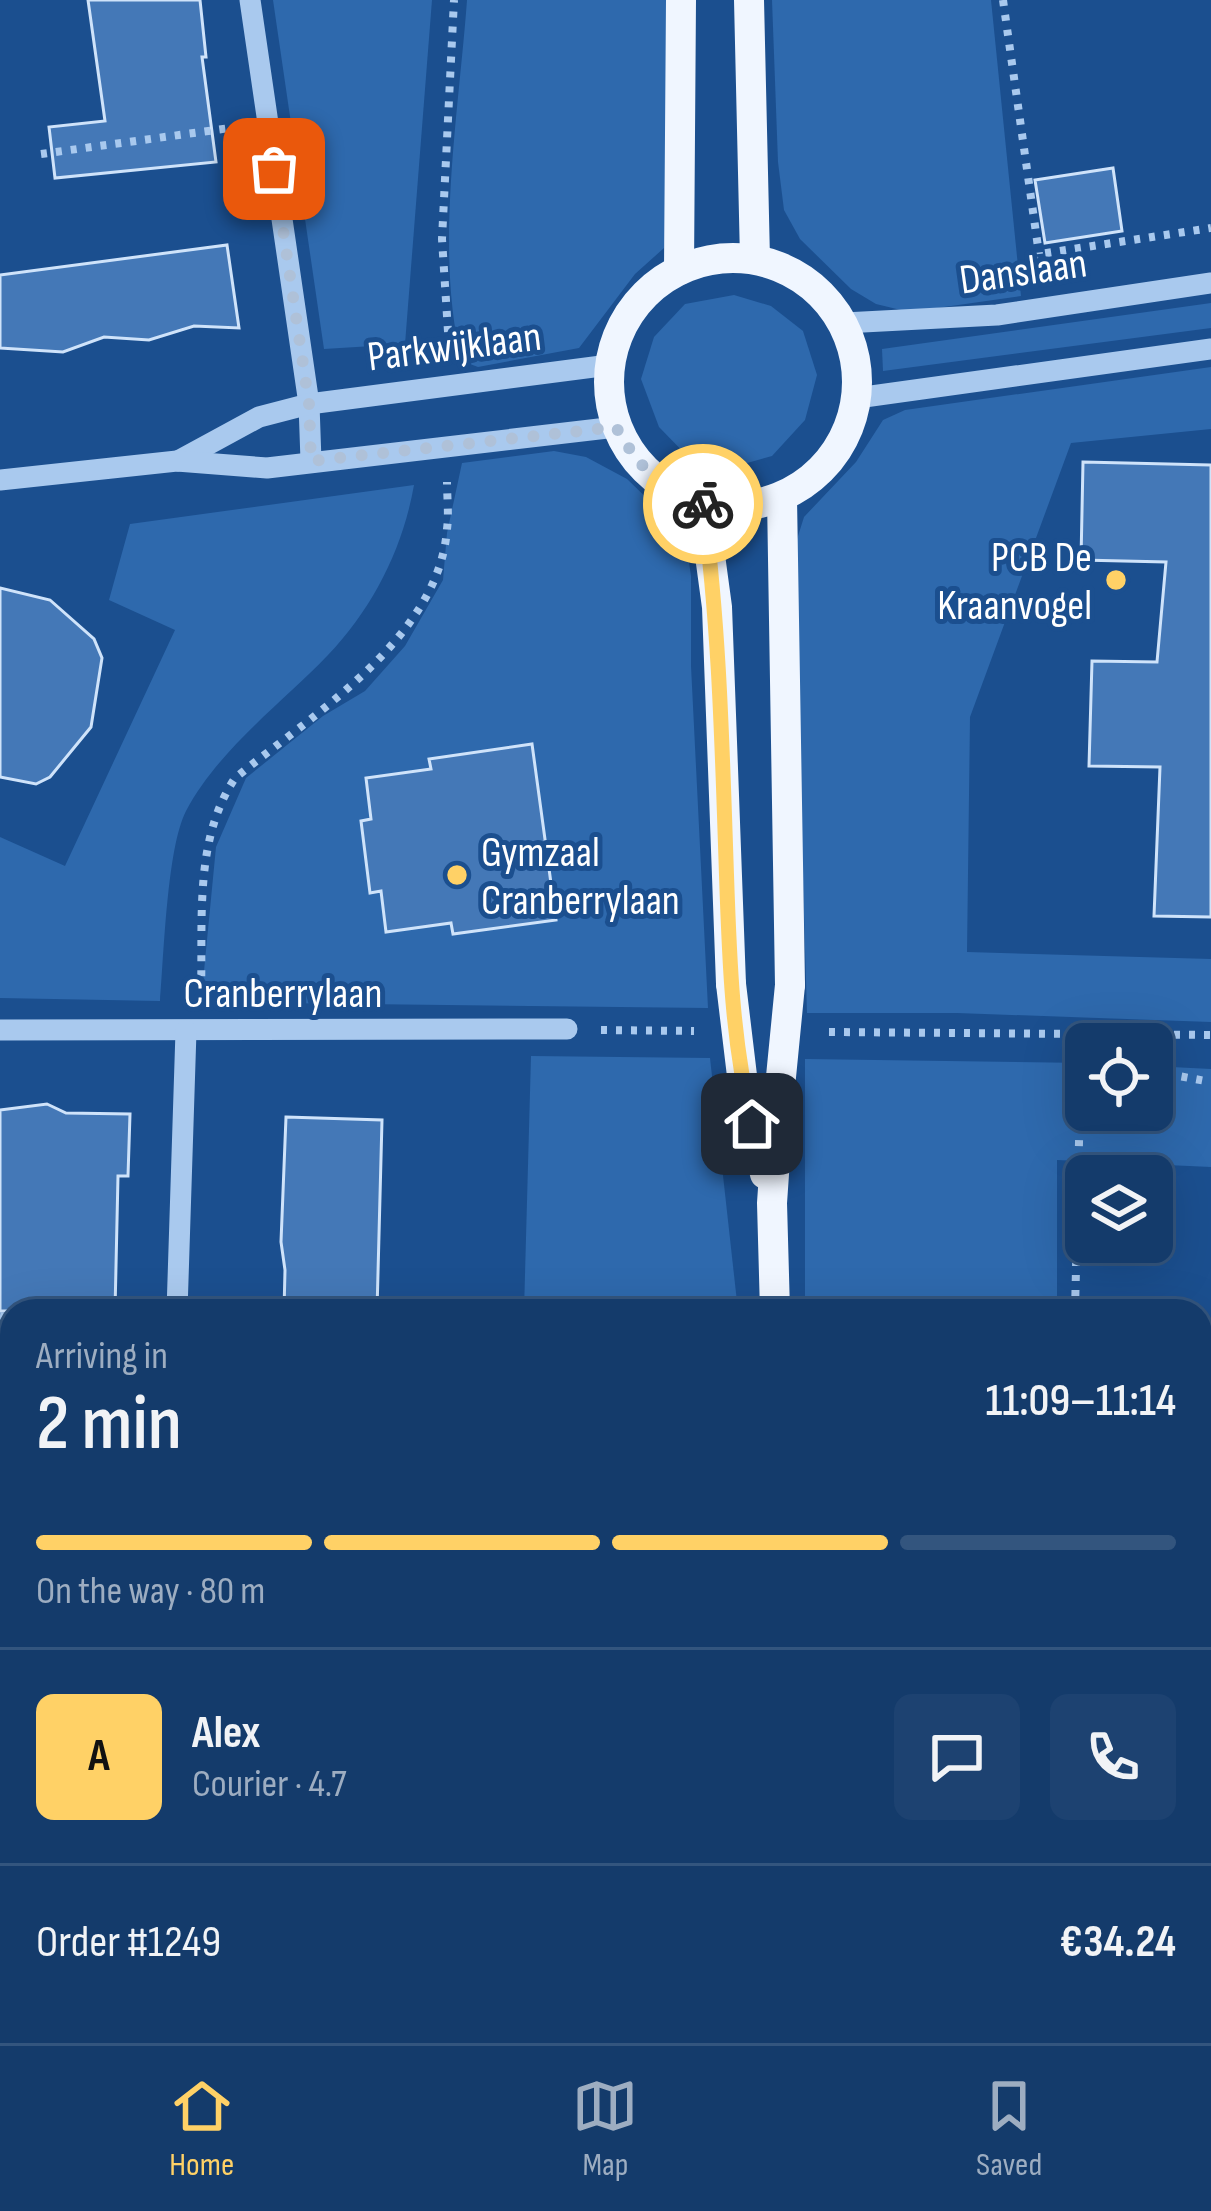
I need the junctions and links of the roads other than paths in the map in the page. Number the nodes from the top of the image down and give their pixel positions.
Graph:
1 (250, 0) edge
2 (681, 0) edge
3 (749, 0) edge
4 (755, 259) junction
5 (679, 270) junction
6 (1211, 283) edge
7 (844, 323) junction
8 (1211, 349) edge
9 (610, 364) junction
10 (857, 398) junction
11 (309, 404) junction
12 (616, 427) junction
13 (177, 461) junction
14 (311, 461) junction
15 (0, 480) edge
16 (782, 498) junction
17 (703, 504) junction
18 (567, 1029) dead end
19 (0, 1030) edge
20 (186, 1031) junction
21 (772, 1203) junction
22 (177, 1299) edge
23 (775, 1299) edge

1 - 11 street
2 - 5 main road
3 - 4 main road
4 - 5 main road
4 - 7 main road
5 - 9 main road
6 - 7 street, Danslaan
7 - 10 main road
8 - 10 street
9 - 11 street, Parkwijklaan
9 - 12 main road
10 - 16 main road
11 - 13 street, Parkwijklaan
11 - 14 street
12 - 14 street, Parkwijklaan
12 - 17 main road
13 - 14 street, Parkwijklaan
13 - 15 street, Parkwijklaan
16 - 17 main road
16 - 21 main road, bridge
17 - 21 main road, bridge
18 - 20 street, Cranberrylaan
19 - 20 street, Cranberrylaan
20 - 22 street
21 - 23 main road

